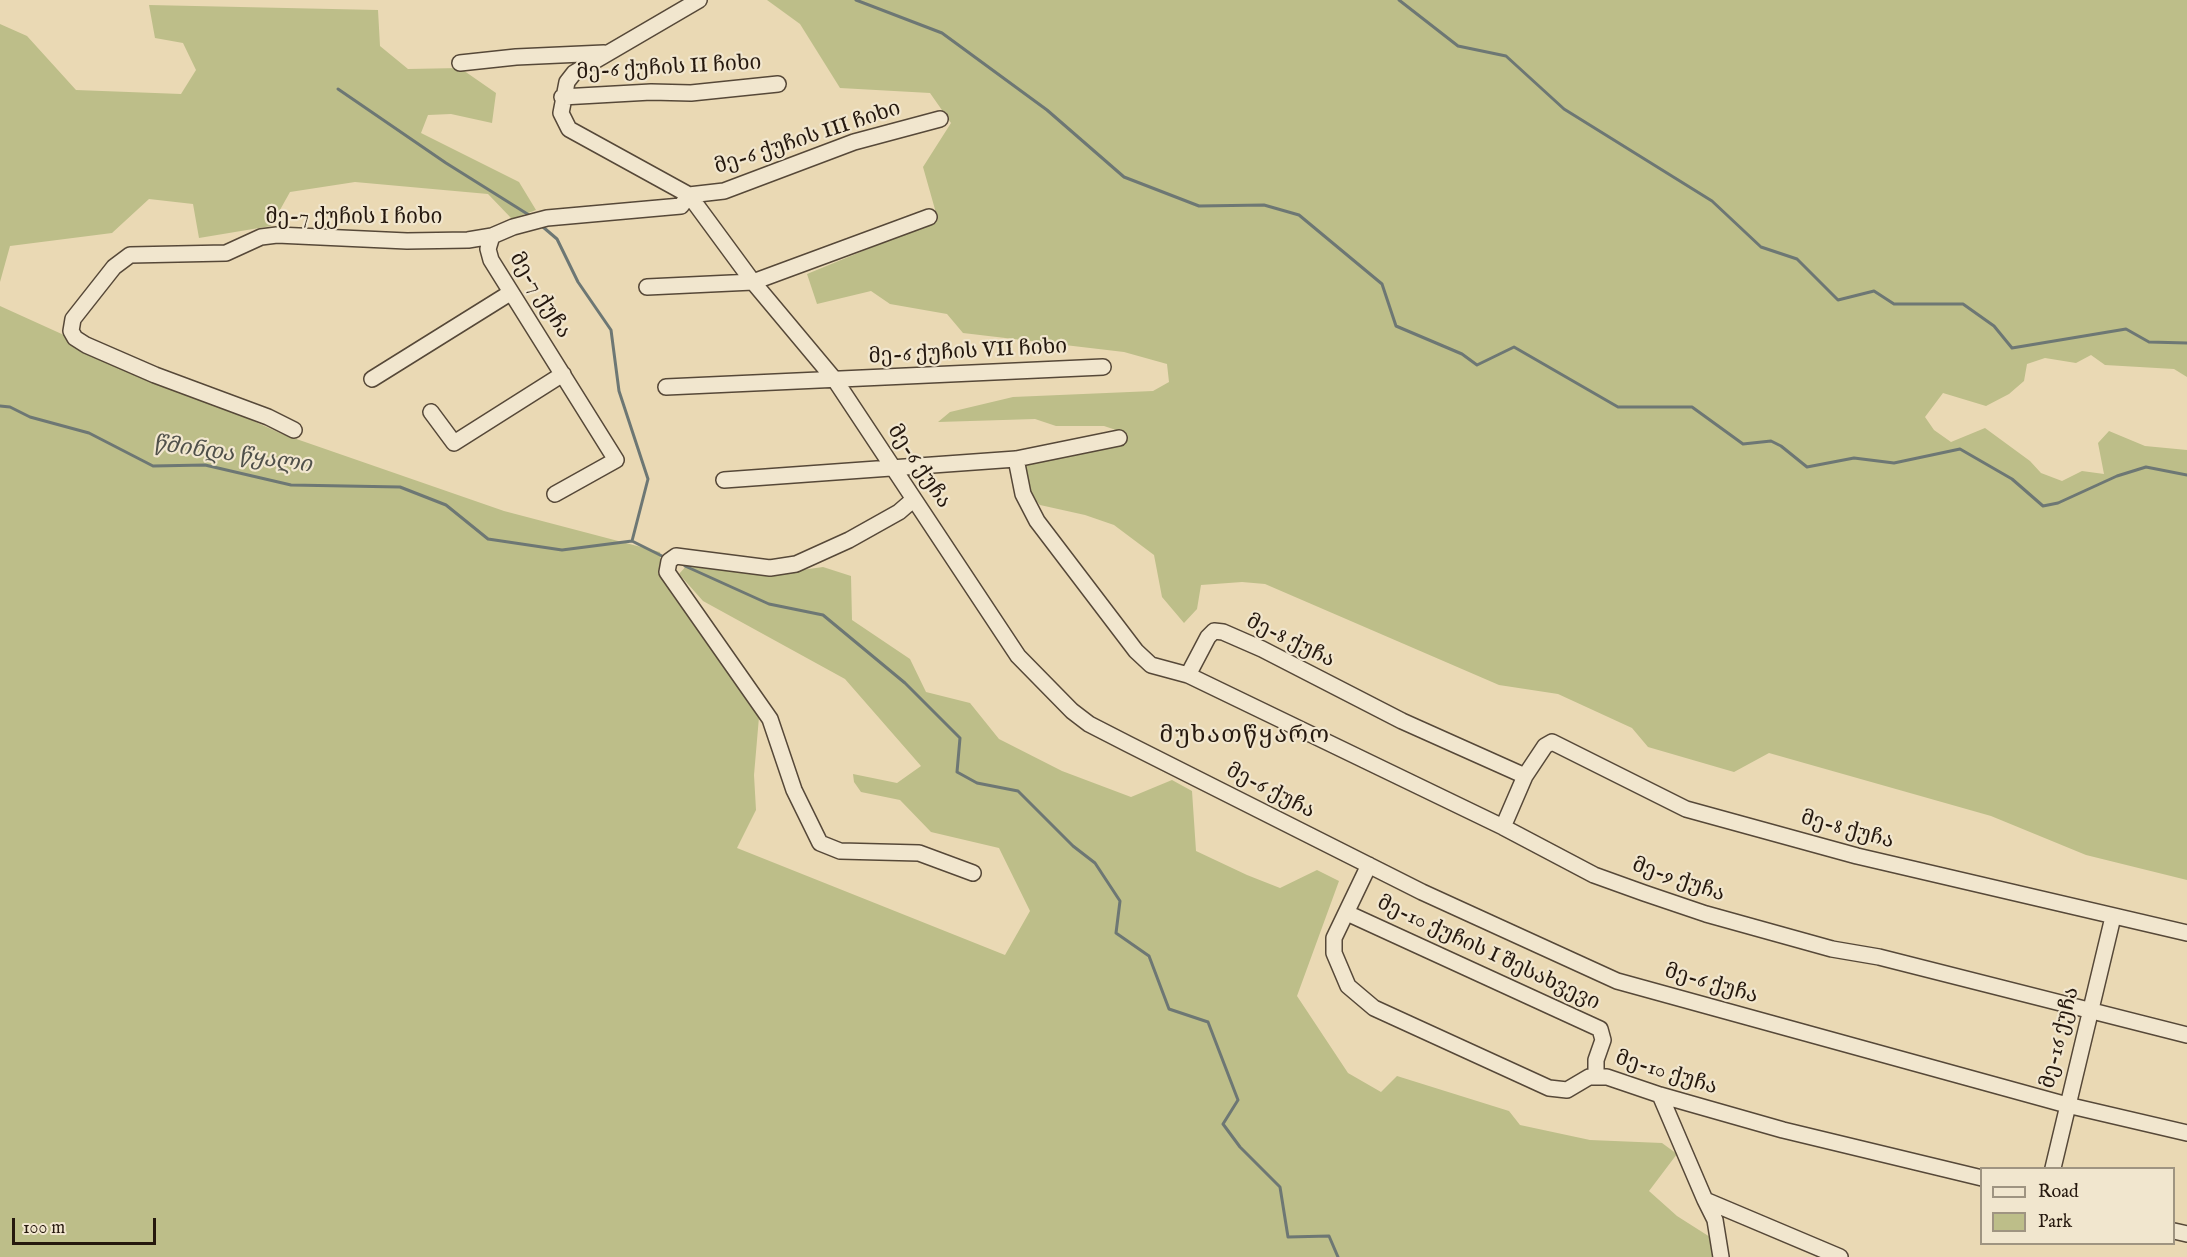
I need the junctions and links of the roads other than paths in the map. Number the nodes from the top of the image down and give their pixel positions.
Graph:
1 (699, 0) edge
2 (606, 53) junction
3 (460, 63) dead end
4 (778, 84) dead end
5 (562, 97) junction
6 (940, 119) dead end
7 (689, 195) junction
8 (929, 217) dead end
9 (492, 236) junction
10 (753, 282) junction
11 (647, 287) dead end
12 (510, 293) junction
13 (1103, 367) dead end
14 (563, 374) junction
15 (372, 379) dead end
16 (835, 380) junction
17 (666, 387) dead end
18 (430, 412) dead end
19 (294, 430) dead end
20 (1119, 438) dead end
21 (1016, 459) junction
22 (893, 468) junction
23 (724, 480) dead end
24 (555, 494) dead end
25 (914, 499) junction
26 (1188, 675) junction
27 (1524, 776) junction
28 (1503, 827) junction
29 (1369, 865) junction
30 (973, 873) dead end
31 (1347, 913) junction
32 (2113, 917) junction
33 (2187, 933) edge
34 (2089, 1012) junction
35 (2187, 1035) edge
36 (1596, 1076) junction
37 (1660, 1095) junction
38 (2067, 1105) junction
39 (2187, 1133) edge
40 (2053, 1167) edge
41 (1980, 1178) edge
42 (1705, 1200) junction
43 (1721, 1257) edge
44 (1840, 1257) edge

1 - 2 street
2 - 3 street
2 - 5 street
4 - 5 street, მე-6 ქუჩის II ჩიხი
5 - 7 street, მე-6 ქუჩა
6 - 7 street, მე-6 ქუჩის III ჩიხი
7 - 9 street, მე-7 ქუჩა
7 - 10 street, მე-6 ქუჩა
8 - 10 street
9 - 12 street, მე-7 ქუჩა
9 - 19 street, მე-7 ქუჩის I ჩიხი
10 - 11 street
10 - 16 street, მე-6 ქუჩა
12 - 14 street, მე-7 ქუჩა
12 - 15 street
13 - 16 street, მე-6 ქუჩის VII ჩიხი
14 - 18 street
14 - 24 street, მე-7 ქუჩა
16 - 17 street, მე-6 ქუჩის VII ჩიხი
16 - 22 street, მე-6 ქუჩა
20 - 21 street
21 - 22 street
21 - 26 street
22 - 23 street
22 - 25 street, მე-6 ქუჩა
25 - 29 street, მე-6 ქუჩა
25 - 30 street
26 - 27 street, მე-8 ქუჩა
26 - 28 street, მე-9 ქუჩა
27 - 28 street, მე-8 ქუჩა
27 - 32 street, მე-8 ქუჩა
28 - 34 street, მე-9 ქუჩა
29 - 31 street, მე-10 ქუჩა
29 - 38 street, მე-6 ქუჩა
31 - 36 street, მე-10 ქუჩის I შესახვევი
31 - 36 street, მე-10 ქუჩა
32 - 33 street, მე-8 ქუჩა
32 - 34 street, მე-16 ქუჩა
34 - 35 street, მე-9 ქუჩა
34 - 38 street, მე-16 ქუჩა
36 - 37 street, მე-10 ქუჩა
37 - 41 street, მე-10 ქუჩა
37 - 42 street
38 - 39 street, მე-6 ქუჩა
38 - 40 street, მე-16 ქუჩა
42 - 43 street
42 - 44 street

